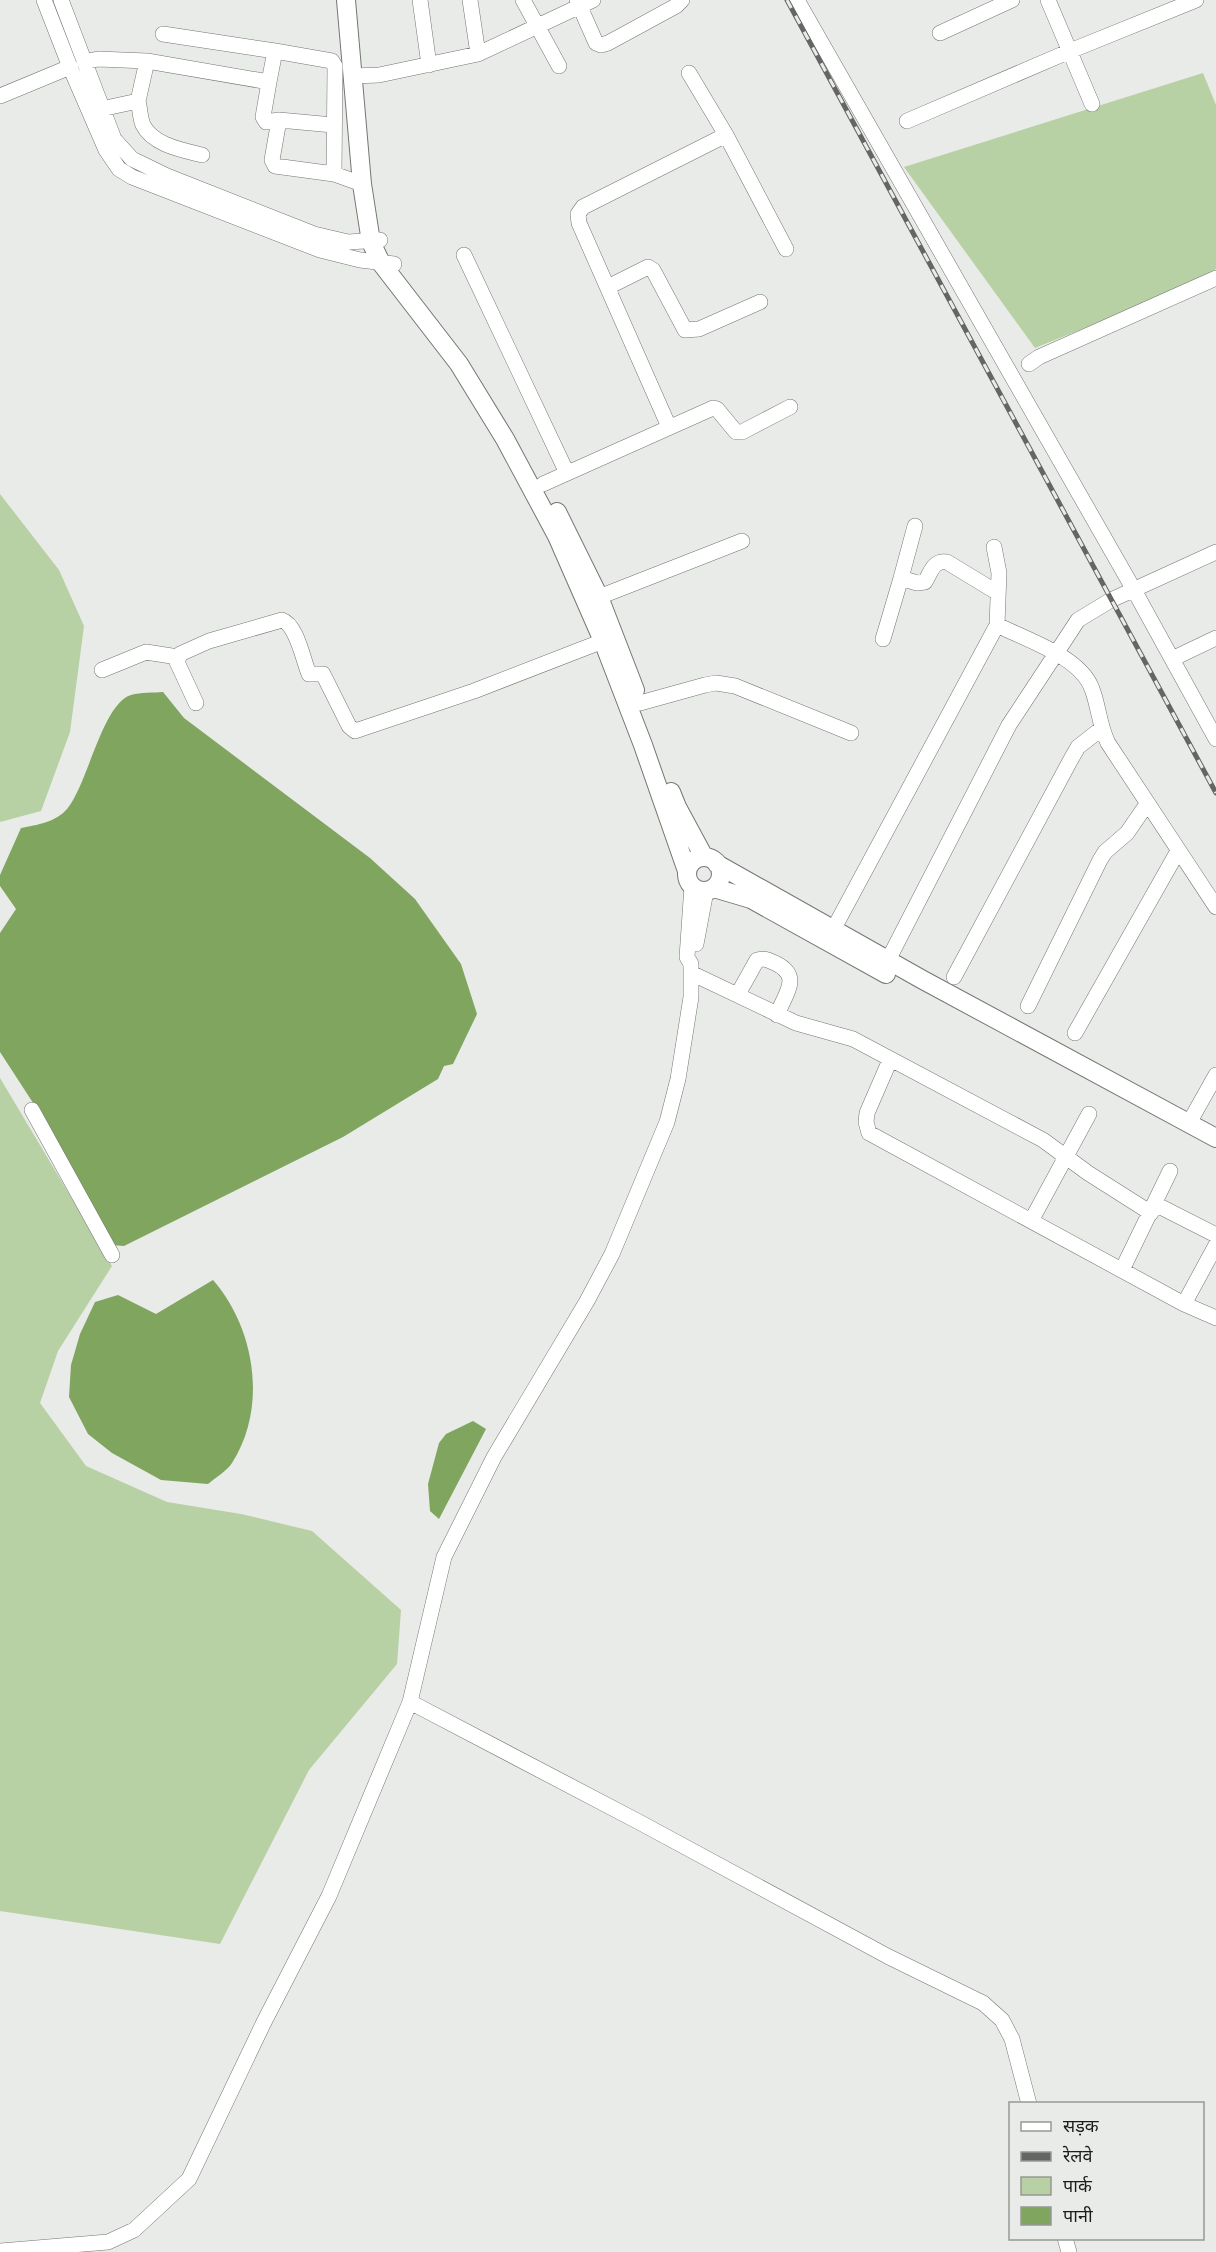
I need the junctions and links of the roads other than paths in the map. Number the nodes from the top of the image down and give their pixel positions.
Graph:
1 (44, 0) edge
2 (61, 0) edge
3 (346, 0) edge
4 (356, 0) edge
5 (420, 0) edge
6 (470, 0) edge
7 (523, 0) edge
8 (682, 0) edge
9 (797, 0) edge
10 (1012, 0) edge
11 (1048, 0) edge
12 (1196, 0) edge
13 (583, 2) edge
14 (537, 27) junction
15 (940, 33) dead end
16 (163, 34) dead end
17 (275, 51) junction
18 (1070, 51) junction
19 (478, 54) junction
20 (147, 61) junction
21 (77, 64) junction
22 (429, 65) junction
23 (559, 66) dead end
24 (689, 73) dead end
25 (357, 76) junction
26 (269, 82) junction
27 (0, 96) edge
28 (138, 101) junction
29 (1092, 104) dead end
30 (101, 109) junction
31 (279, 120) junction
32 (907, 121) dead end
33 (333, 125) junction
34 (726, 135) junction
35 (174, 148) junction
36 (202, 155) dead end
37 (334, 174) junction
38 (166, 176) junction
39 (362, 184) junction
40 (376, 241) junction
41 (786, 249) dead end
42 (464, 255) dead end
43 (388, 263) junction
44 (1216, 278) edge
45 (608, 287) junction
46 (760, 302) dead end
47 (1029, 364) dead end
48 (790, 407) dead end
49 (669, 427) junction
50 (567, 472) junction
51 (543, 484) junction
52 (915, 526) dead end
53 (742, 541) dead end
54 (994, 547) dead end
55 (1216, 552) edge
56 (901, 578) junction
57 (1134, 590) junction
58 (998, 593) junction
59 (599, 597) junction
60 (997, 625) junction
61 (1216, 638) edge
62 (884, 639) dead end
63 (603, 640) junction
64 (1056, 654) junction
65 (178, 657) junction
66 (1172, 659) junction
67 (102, 670) dead end
68 (196, 703) dead end
69 (640, 703) junction
70 (1210, 713) edge
71 (1101, 729) junction
72 (851, 733) dead end
73 (1216, 739) edge
74 (1147, 804) junction
75 (1178, 851) junction
76 (711, 861) junction
77 (700, 884) junction
78 (1216, 907) edge
79 (833, 930) junction
80 (885, 966) junction
81 (691, 968) junction
82 (954, 977) dead end
83 (738, 994) junction
84 (1028, 1006) dead end
85 (777, 1014) junction
86 (1075, 1033) dead end
87 (890, 1060) junction
88 (1216, 1074) edge
89 (32, 1110) dead end
90 (1089, 1114) dead end
91 (1189, 1124) junction
92 (1216, 1138) edge
93 (1216, 1149) edge
94 (1066, 1156) junction
95 (1170, 1171) dead end
96 (1153, 1208) junction
97 (1031, 1221) junction
98 (1216, 1235) edge
99 (1216, 1245) edge
100 (112, 1255) dead end
101 (1122, 1270) junction
102 (1184, 1304) junction
103 (1216, 1318) edge
104 (410, 1702) junction
105 (1029, 2102) edge
106 (109, 2247) edge
107 (0, 2251) edge

1 - 21 street
2 - 21 street
3 - 25 main road
4 - 25 main road
5 - 22 street
6 - 19 street
7 - 14 street
8 - 13 street
9 - 57 street
10 - 15 street
11 - 18 street
12 - 18 street
13 - 14 street
14 - 19 street
14 - 23 street
16 - 17 street
17 - 26 street
17 - 33 street
18 - 29 street
18 - 32 street
19 - 22 street
20 - 21 street
20 - 26 street
20 - 28 street
21 - 27 street
21 - 30 street
21 - 43 street
22 - 25 street
24 - 34 street
25 - 39 main road
25 - 40 main road
26 - 31 street
28 - 30 street
28 - 35 street
30 - 38 street
31 - 33 street
31 - 37 street
33 - 37 street
34 - 41 street
34 - 45 street
35 - 36 street
35 - 38 street
37 - 39 street
38 - 40 street
39 - 40 main road
40 - 43 main road
42 - 50 street
43 - 51 main road
43 - 63 main road
44 - 47 street
45 - 46 street
45 - 49 street
48 - 49 street
49 - 50 street
50 - 51 street
51 - 59 main road
52 - 56 street
53 - 59 street
54 - 58 street
55 - 57 street
56 - 58 street
56 - 62 street
57 - 64 street
57 - 66 street
58 - 60 street
59 - 69 main road
60 - 64 street
60 - 79 street
61 - 66 street
63 - 65 street
63 - 77 main road
64 - 71 street
64 - 80 street
65 - 67 street
65 - 68 street
66 - 70 street
69 - 72 street
69 - 76 main road
70 - 73 street
71 - 74 street
71 - 82 street
74 - 75 street
74 - 84 street
75 - 78 street
75 - 86 street
76 - 77 main road
76 - 77 main road
76 - 79 main road
77 - 80 main road
77 - 81 street
79 - 80 main road
80 - 91 main road
80 - 93 main road
81 - 83 street
81 - 104 street
83 - 85 street
83 - 85 street
85 - 87 street
87 - 94 street
87 - 97 street
88 - 91 street
89 - 100 street
90 - 94 street
91 - 92 main road
94 - 96 street
94 - 97 street
95 - 96 street
96 - 98 street
96 - 101 street
97 - 101 street
99 - 102 street
101 - 102 street
102 - 103 street
104 - 105 street
104 - 106 street
106 - 107 street

